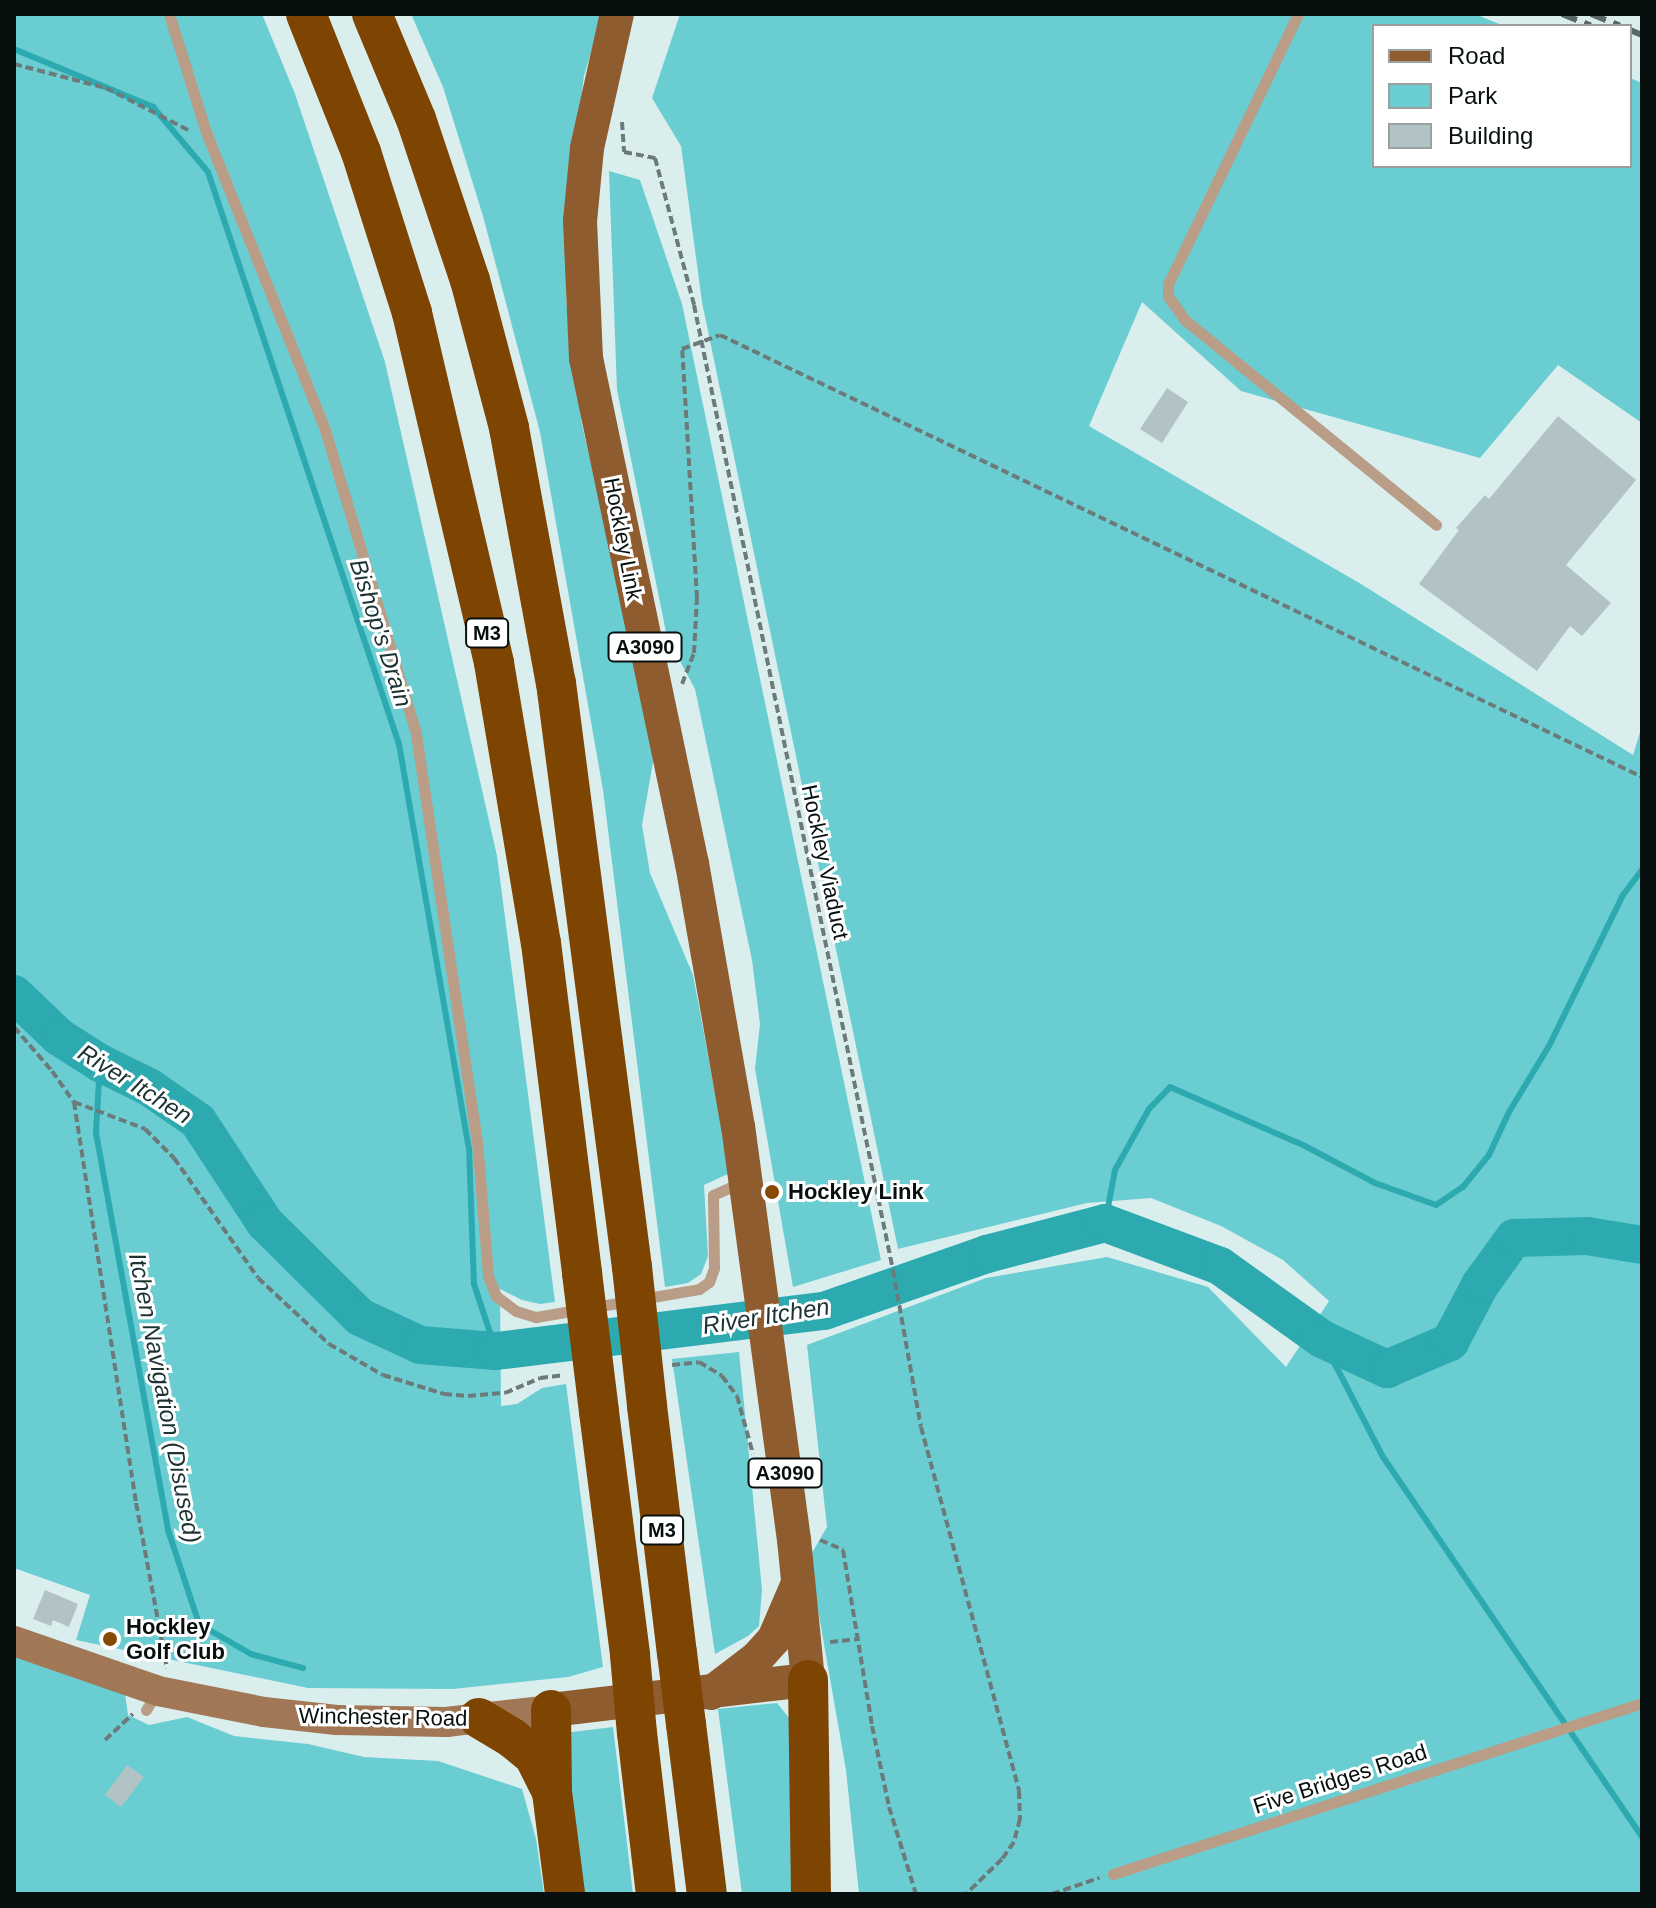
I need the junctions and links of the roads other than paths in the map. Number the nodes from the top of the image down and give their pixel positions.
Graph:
1 (169, 14) edge
2 (306, 14) edge
3 (372, 14) edge
4 (617, 14) edge
5 (1298, 14) edge
6 (1436, 525) dead end
7 (746, 1181) junction
8 (798, 1584) junction
9 (14, 1641) edge
10 (808, 1680) junction
11 (710, 1693) junction
12 (1642, 1703) edge
13 (551, 1710) junction
14 (479, 1718) junction
15 (552, 1792) junction
16 (1113, 1874) road end
17 (565, 1894) edge
18 (656, 1894) edge
19 (707, 1894) edge
20 (811, 1894) edge

1 - 7 lane
2 - 18 highway, M3, bridge
3 - 19 highway, M3, bridge
4 - 7 main road, Hockley Link / A3090
5 - 6 lane
7 - 8 main road, Hockley Link / A3090
8 - 10 main road, Hockley Link / A3090
8 - 11 main road
9 - 14 main road, Winchester Road
10 - 11 main road, Winchester Road
10 - 20 highway
11 - 13 main road, Winchester Road
12 - 16 lane, Five Bridges Road
13 - 14 main road, Winchester Road
13 - 15 highway
14 - 15 highway
15 - 17 highway

